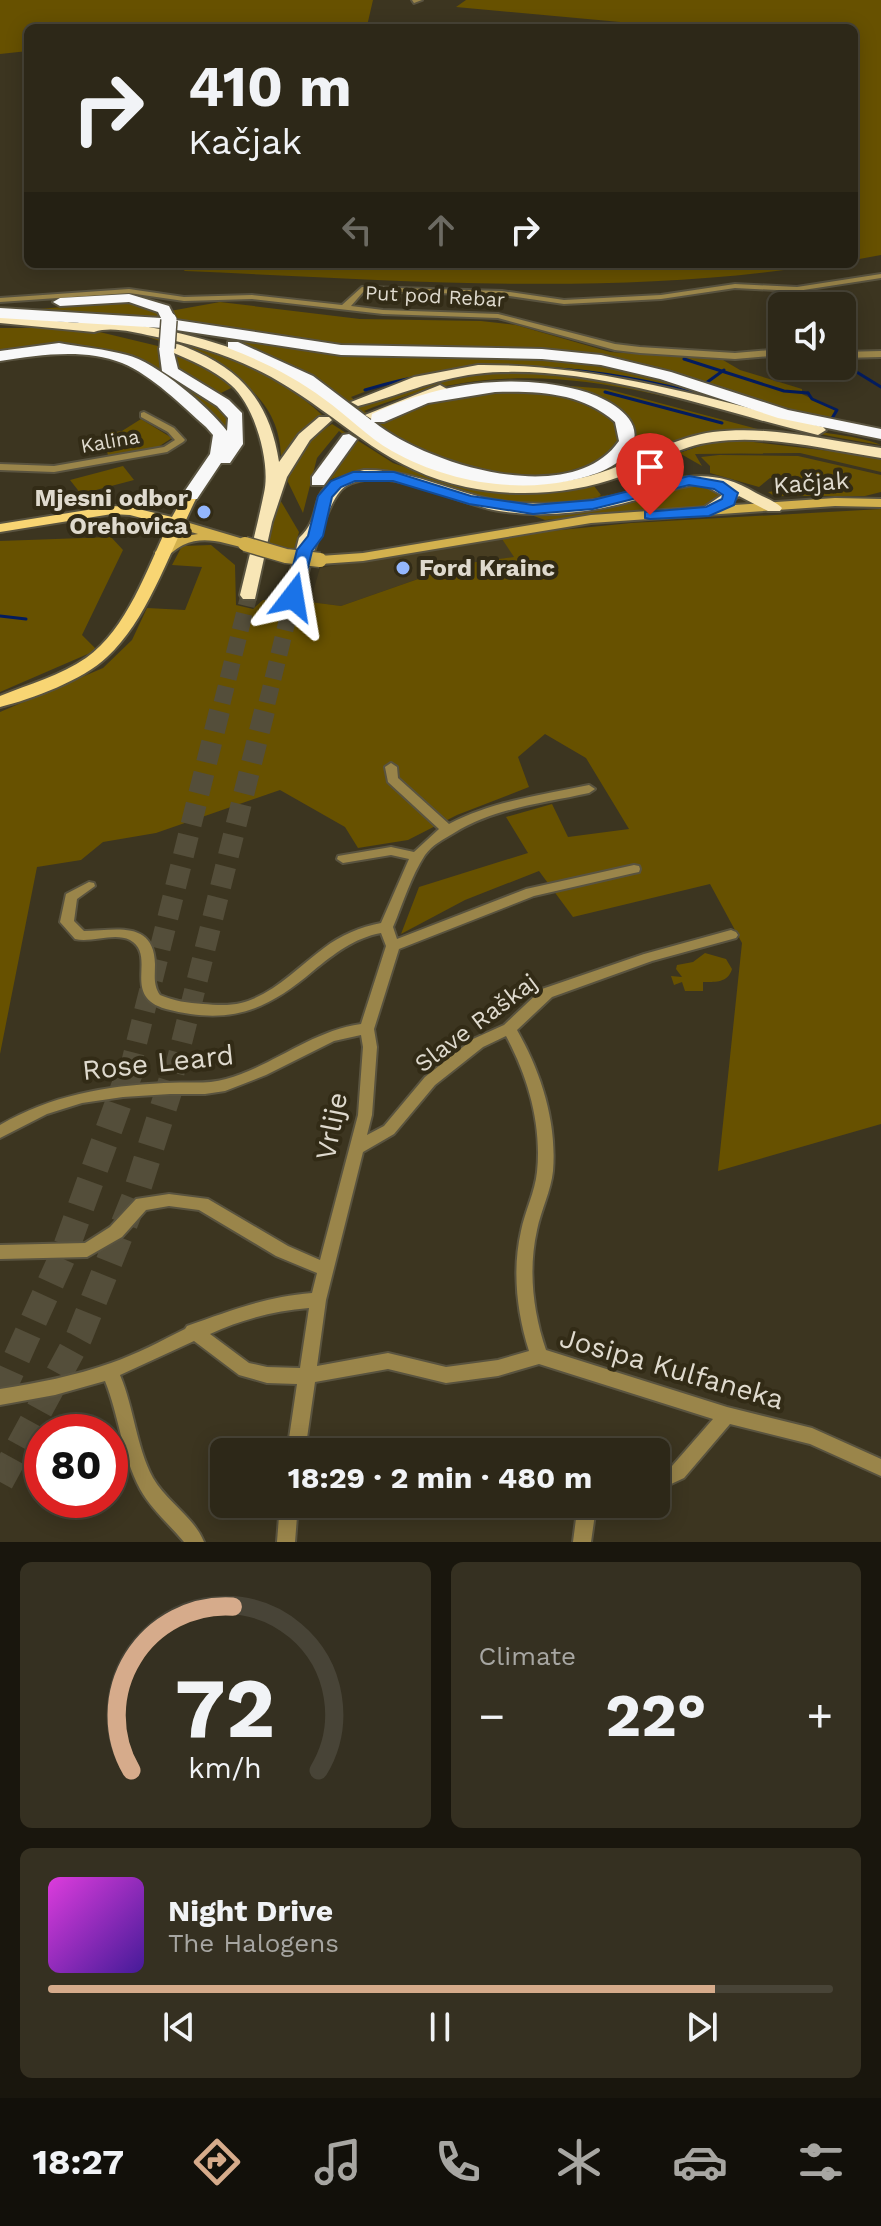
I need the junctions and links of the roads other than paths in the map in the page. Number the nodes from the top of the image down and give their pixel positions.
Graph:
1 (881, 276) edge
2 (0, 300) edge
3 (0, 307) edge
4 (344, 308) junction
5 (0, 320) edge
6 (123, 320) junction
7 (768, 353) edge
8 (881, 354) edge
9 (856, 355) edge
10 (0, 356) edge
11 (358, 402) dead end
12 (144, 415) dead end
13 (375, 416) joint
14 (324, 420) dead end
15 (347, 437) dead end
16 (881, 437) edge
17 (881, 451) edge
18 (1, 468) edge
19 (208, 472) junction
20 (698, 480) junction
21 (318, 481) joint
22 (273, 490) junction
23 (191, 495) joint
24 (881, 503) edge
25 (774, 508) junction
26 (709, 511) junction
27 (176, 523) junction
28 (0, 528) edge
29 (219, 536) junction
30 (160, 555) junction
31 (313, 555) junction
32 (249, 595) tunnel mouth
33 (293, 597) tunnel mouth
34 (0, 702) edge
35 (391, 767) dead end
36 (589, 789) dead end
37 (449, 831) junction
38 (418, 857) junction
39 (343, 859) dead end
40 (634, 869) dead end
41 (89, 886) dead end
42 (386, 927) junction
43 (731, 935) dead end
44 (393, 946) junction
45 (367, 1029) junction
46 (509, 1029) junction
47 (0, 1132) edge
48 (357, 1148) junction
49 (0, 1252) edge
50 (326, 1270) junction
51 (318, 1300) junction
52 (193, 1331) junction
53 (539, 1356) junction
54 (110, 1371) junction
55 (304, 1376) junction
56 (0, 1397) edge
57 (727, 1415) junction
58 (297, 1438) edge
59 (881, 1468) edge
60 (670, 1476) edge
61 (288, 1518) edge
62 (585, 1518) edge
63 (195, 1542) edge
64 (286, 1542) edge
65 (582, 1542) edge

1 - 4 street, Put pod Rebar
2 - 4 street
3 - 19 highway, bridge
4 - 7 street, Put pod Rebar
5 - 6 highway
5 - 17 highway
5 - 22 highway
6 - 13 highway
6 - 16 highway
8 - 9 street
10 - 19 highway
11 - 16 highway
12 - 18 street, Kalina
13 - 17 highway
14 - 22 highway
15 - 21 highway
19 - 23 highway
20 - 25 highway
20 - 26 highway
20 - 31 highway
21 - 31 highway
22 - 32 highway
23 - 27 main road
24 - 25 main road, Kačjak
25 - 26 main road, Kačjak
26 - 31 main road, Kačjak
27 - 28 main road
27 - 29 main road, Kačjak
27 - 30 main road
29 - 30 main road
29 - 31 main road, Kačjak, bridge
30 - 34 main road
31 - 33 highway
35 - 37 street
36 - 37 street
37 - 38 street
38 - 39 street
38 - 42 street
40 - 44 street
41 - 42 street
42 - 44 street
43 - 46 street, Slave Raškaj
44 - 45 street, Vrlije
45 - 47 street, Rose Leard
45 - 48 street, Vrlije
46 - 48 street, Slave Raškaj
46 - 53 street, Josipa Kulfaneka
48 - 50 street, Vrlije
49 - 50 street
50 - 51 street, Vrlije
51 - 52 street
51 - 55 street, Vrlije
52 - 54 street
52 - 55 street
53 - 55 street
53 - 57 street, Josipa Kulfaneka
54 - 56 street
54 - 63 street
55 - 58 street, Vrlije
57 - 59 street, Josipa Kulfaneka
57 - 60 street
61 - 64 street
62 - 65 street

